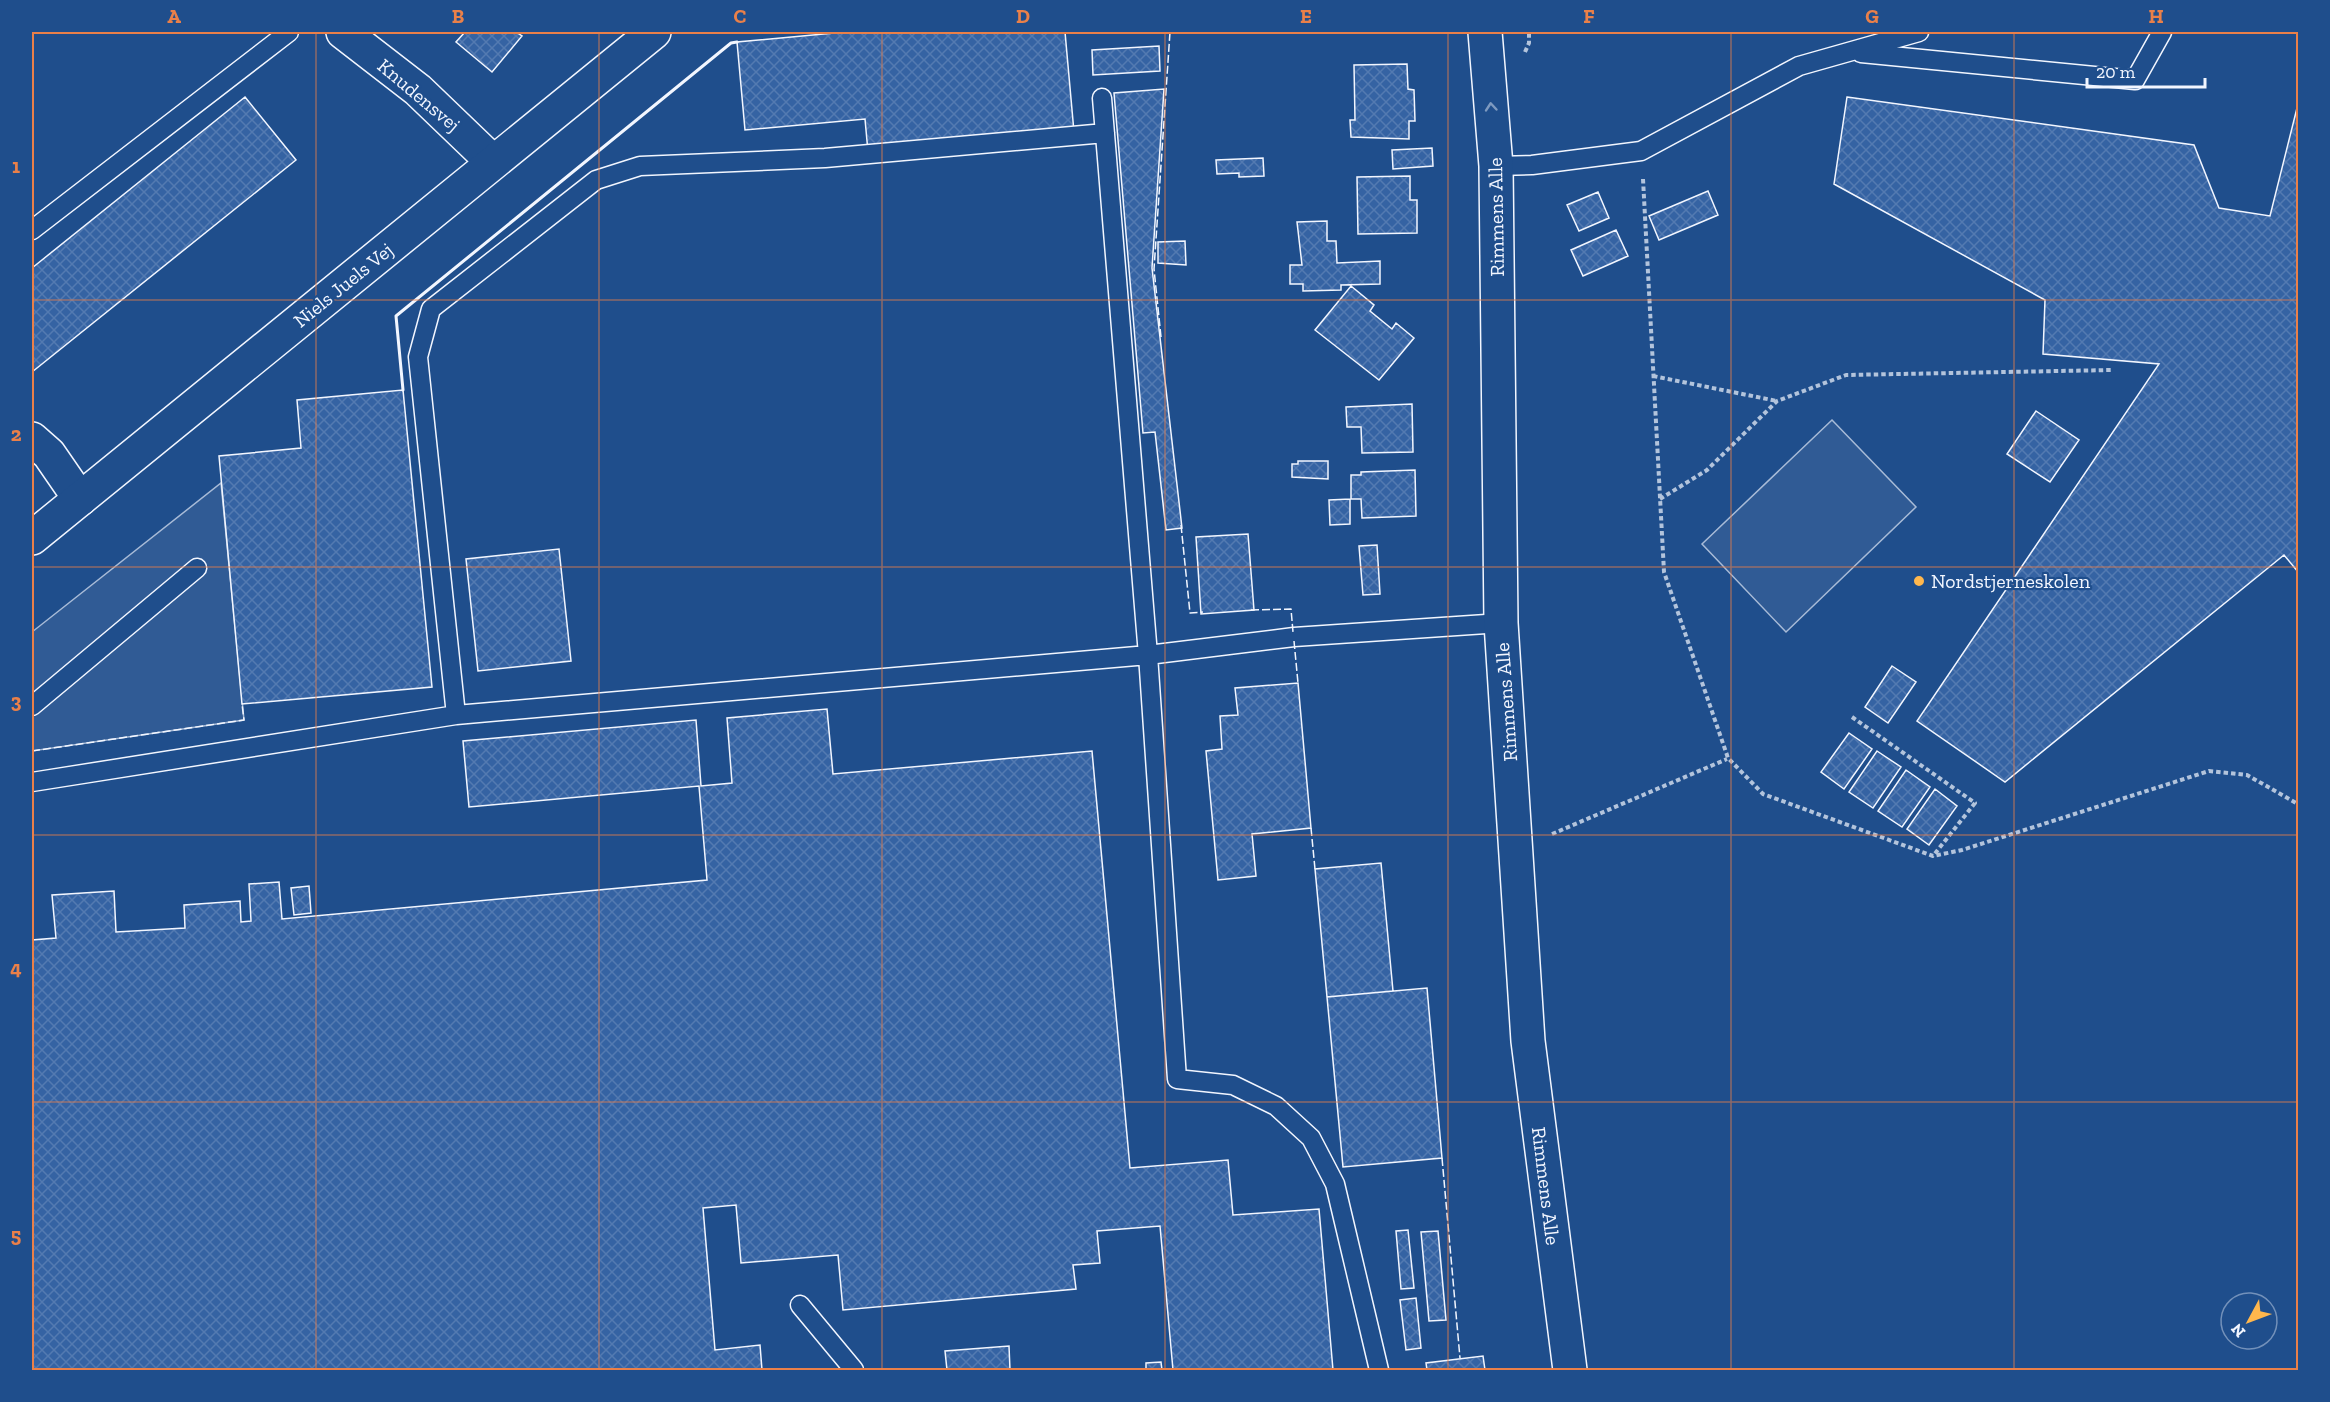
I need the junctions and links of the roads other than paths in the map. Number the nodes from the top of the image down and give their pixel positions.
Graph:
1 (289, 32) edge
2 (343, 32) edge
3 (654, 32) edge
4 (1485, 32) edge
5 (1919, 32) edge
6 (2162, 32) edge
7 (1853, 52) junction
8 (1102, 98) dead end
9 (1105, 133) junction
10 (493, 162) junction
11 (1496, 166) junction
12 (32, 230) edge
13 (32, 439) edge
14 (80, 499) junction
15 (32, 538) edge
16 (197, 568) dead end
17 (1501, 623) junction
18 (1148, 655) junction
19 (32, 706) edge
20 (456, 715) junction
21 (32, 782) edge
22 (801, 1305) dead end
23 (854, 1371) edge
24 (1380, 1371) edge
25 (1570, 1371) edge

1 - 12 lane
2 - 10 street, Knudensvej
3 - 10 street, Niels Juels Vej
11 -> 4 street, Rimmens Alle
5 - 7 lane
6 - 7 lane
7 - 11 lane
8 - 9 lane
9 - 18 lane
9 - 20 lane
10 - 14 street, Niels Juels Vej
11 - 17 street, Rimmens Alle
13 - 14 street
14 - 15 street, Niels Juels Vej
16 - 19 lane
17 - 18 lane
17 - 25 street, Rimmens Alle
18 - 20 lane
18 - 24 lane
20 - 21 lane
22 - 23 lane

